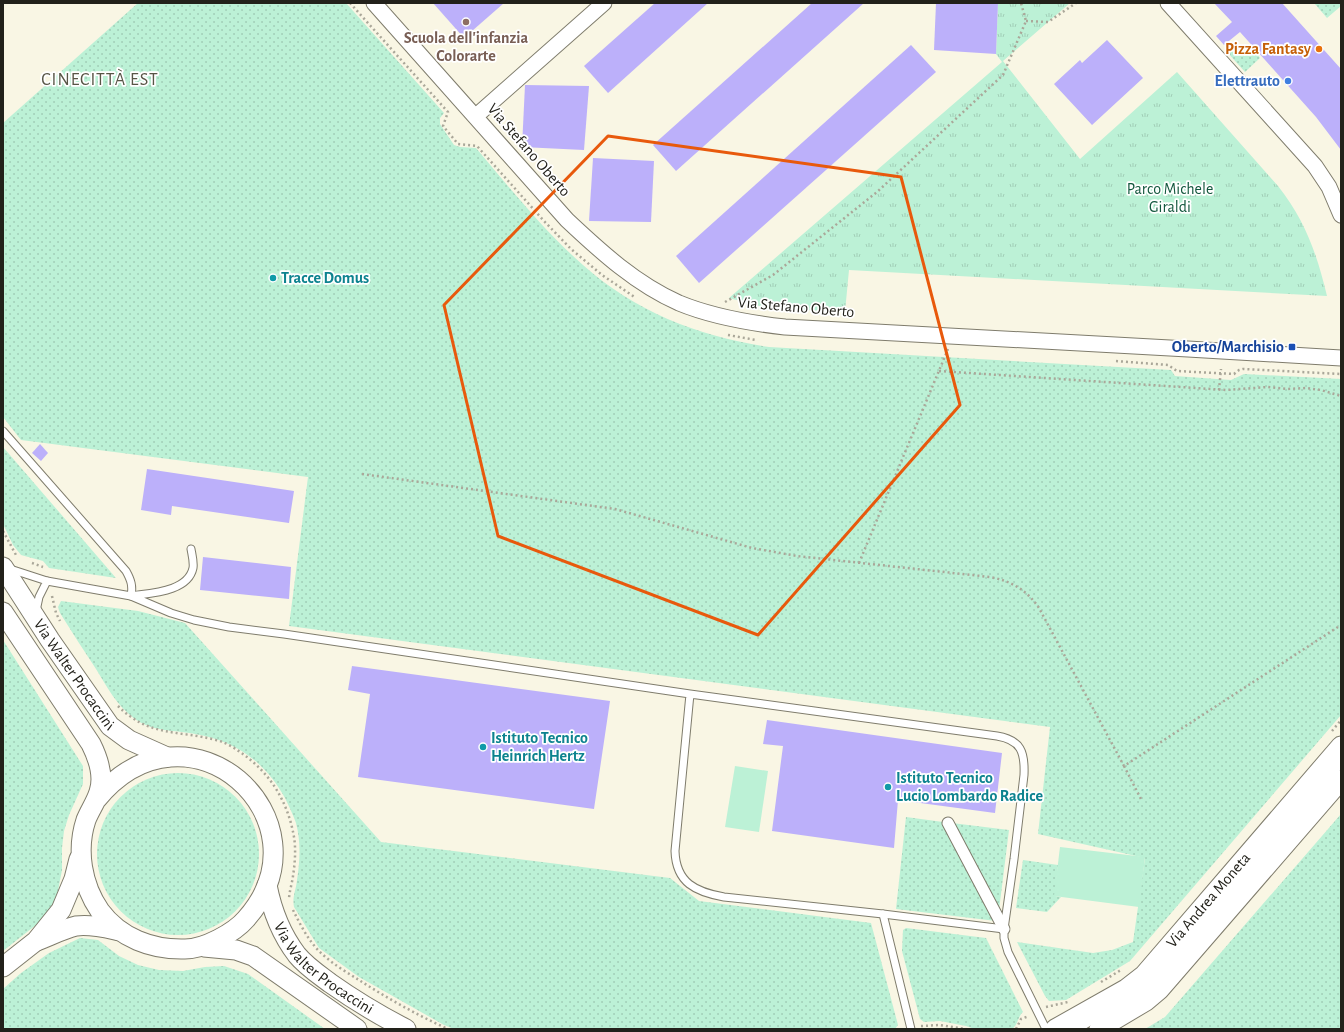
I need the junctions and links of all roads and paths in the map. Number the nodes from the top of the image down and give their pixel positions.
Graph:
1 (350, 3) edge
2 (374, 3) edge
3 (604, 3) edge
4 (1021, 3) edge
5 (1076, 3) edge
6 (1168, 3) edge
7 (1026, 21) junction
8 (476, 116) junction
9 (1341, 215) edge
10 (638, 299) dead end
11 (704, 312) junction
12 (722, 333) dead end
13 (954, 336) junction
14 (758, 340) dead end
15 (941, 351) dead end
16 (948, 352) junction
17 (1341, 358) edge
18 (1113, 361) dead end
19 (1221, 369) dead end
20 (939, 371) junction
21 (1220, 373) junction
22 (1341, 374) edge
23 (1219, 390) junction
24 (1341, 396) edge
25 (3, 432) edge
26 (362, 474) dead end
27 (3, 531) edge
28 (191, 549) dead end
29 (29, 563) dead end
30 (859, 563) junction
31 (8, 564) edge
32 (43, 572) dead end
33 (47, 581) junction
34 (51, 595) dead end
35 (131, 596) junction
36 (3, 612) edge
37 (36, 618) junction
38 (1341, 625) edge
39 (63, 627) dead end
40 (690, 694) junction
41 (116, 704) dead end
42 (1341, 746) edge
43 (167, 757) junction
44 (1341, 764) edge
45 (1124, 766) junction
46 (1341, 780) edge
47 (96, 800) junction
48 (1142, 801) dead end
49 (948, 823) dead end
50 (81, 850) junction
51 (267, 885) junction
52 (1225, 898) junction
53 (290, 902) dead end
54 (291, 906) dead end
55 (883, 914) junction
56 (1201, 926) junction
57 (1004, 928) junction
58 (120, 932) junction
59 (36, 941) junction
60 (198, 947) junction
61 (3, 967) edge
62 (1124, 969) dead end
63 (1100, 983) dead end
64 (1069, 1001) dead end
65 (1046, 1007) dead end
66 (1030, 1016) dead end
67 (914, 1028) edge
68 (357, 1029) edge
69 (406, 1029) edge
70 (448, 1029) edge
71 (966, 1029) edge
72 (1016, 1029) edge
73 (1046, 1029) edge
74 (1055, 1029) edge
75 (1078, 1029) edge
76 (1100, 1029) edge

1 - 10 path
2 - 8 street, Via Stefano Oberto
3 - 8 street
4 - 7 path
5 - 7 path
6 - 9 street
7 - 11 path
8 - 11 street, Via Stefano Oberto
11 - 13 street, Via Stefano Oberto
12 - 14 path
13 - 16 path
13 - 17 street, Via Stefano Oberto
15 - 16 path
16 - 20 path
18 - 21 path
19 - 21 path
20 - 23 path
20 - 30 path
21 - 22 path
21 - 23 path
23 - 24 path
25 - 35 lane
26 - 30 path
27 - 31 path
28 - 35 lane
29 - 32 path
30 - 45 path
31 - 33 lane
31 - 37 street, Via Walter Procaccini
33 - 35 lane
33 - 37 lane
34 - 39 path
35 - 40 lane
36 - 47 street, Via Walter Procaccini
37 - 43 street, Via Walter Procaccini
38 - 45 path
40 - 55 lane
40 - 57 lane
41 - 53 path
42 - 52 street, Via Andrea Moneta
43 - 47 street, Via Walter Procaccini
43 - 51 street, Via Walter Procaccini
44 - 52 lane, Via Andrea Moneta
45 - 48 path
46 - 52 street, Via Andrea Moneta
47 - 50 street, Via Walter Procaccini
49 - 57 street
50 - 58 street, Via Walter Procaccini
50 - 59 street
51 - 60 street, Via Walter Procaccini
51 - 69 street, Via Walter Procaccini
52 - 56 street, Via Andrea Moneta
54 - 70 path
55 - 57 lane
55 - 67 lane
56 - 74 street, Via Andrea Moneta
56 - 75 lane, Via Andrea Moneta
56 - 76 street, Via Andrea Moneta
57 - 73 lane
58 - 59 street
58 - 60 street, Via Walter Procaccini
59 - 61 street
60 - 68 street, Via Walter Procaccini
62 - 63 path
64 - 65 path
66 - 72 path
67 - 71 path

